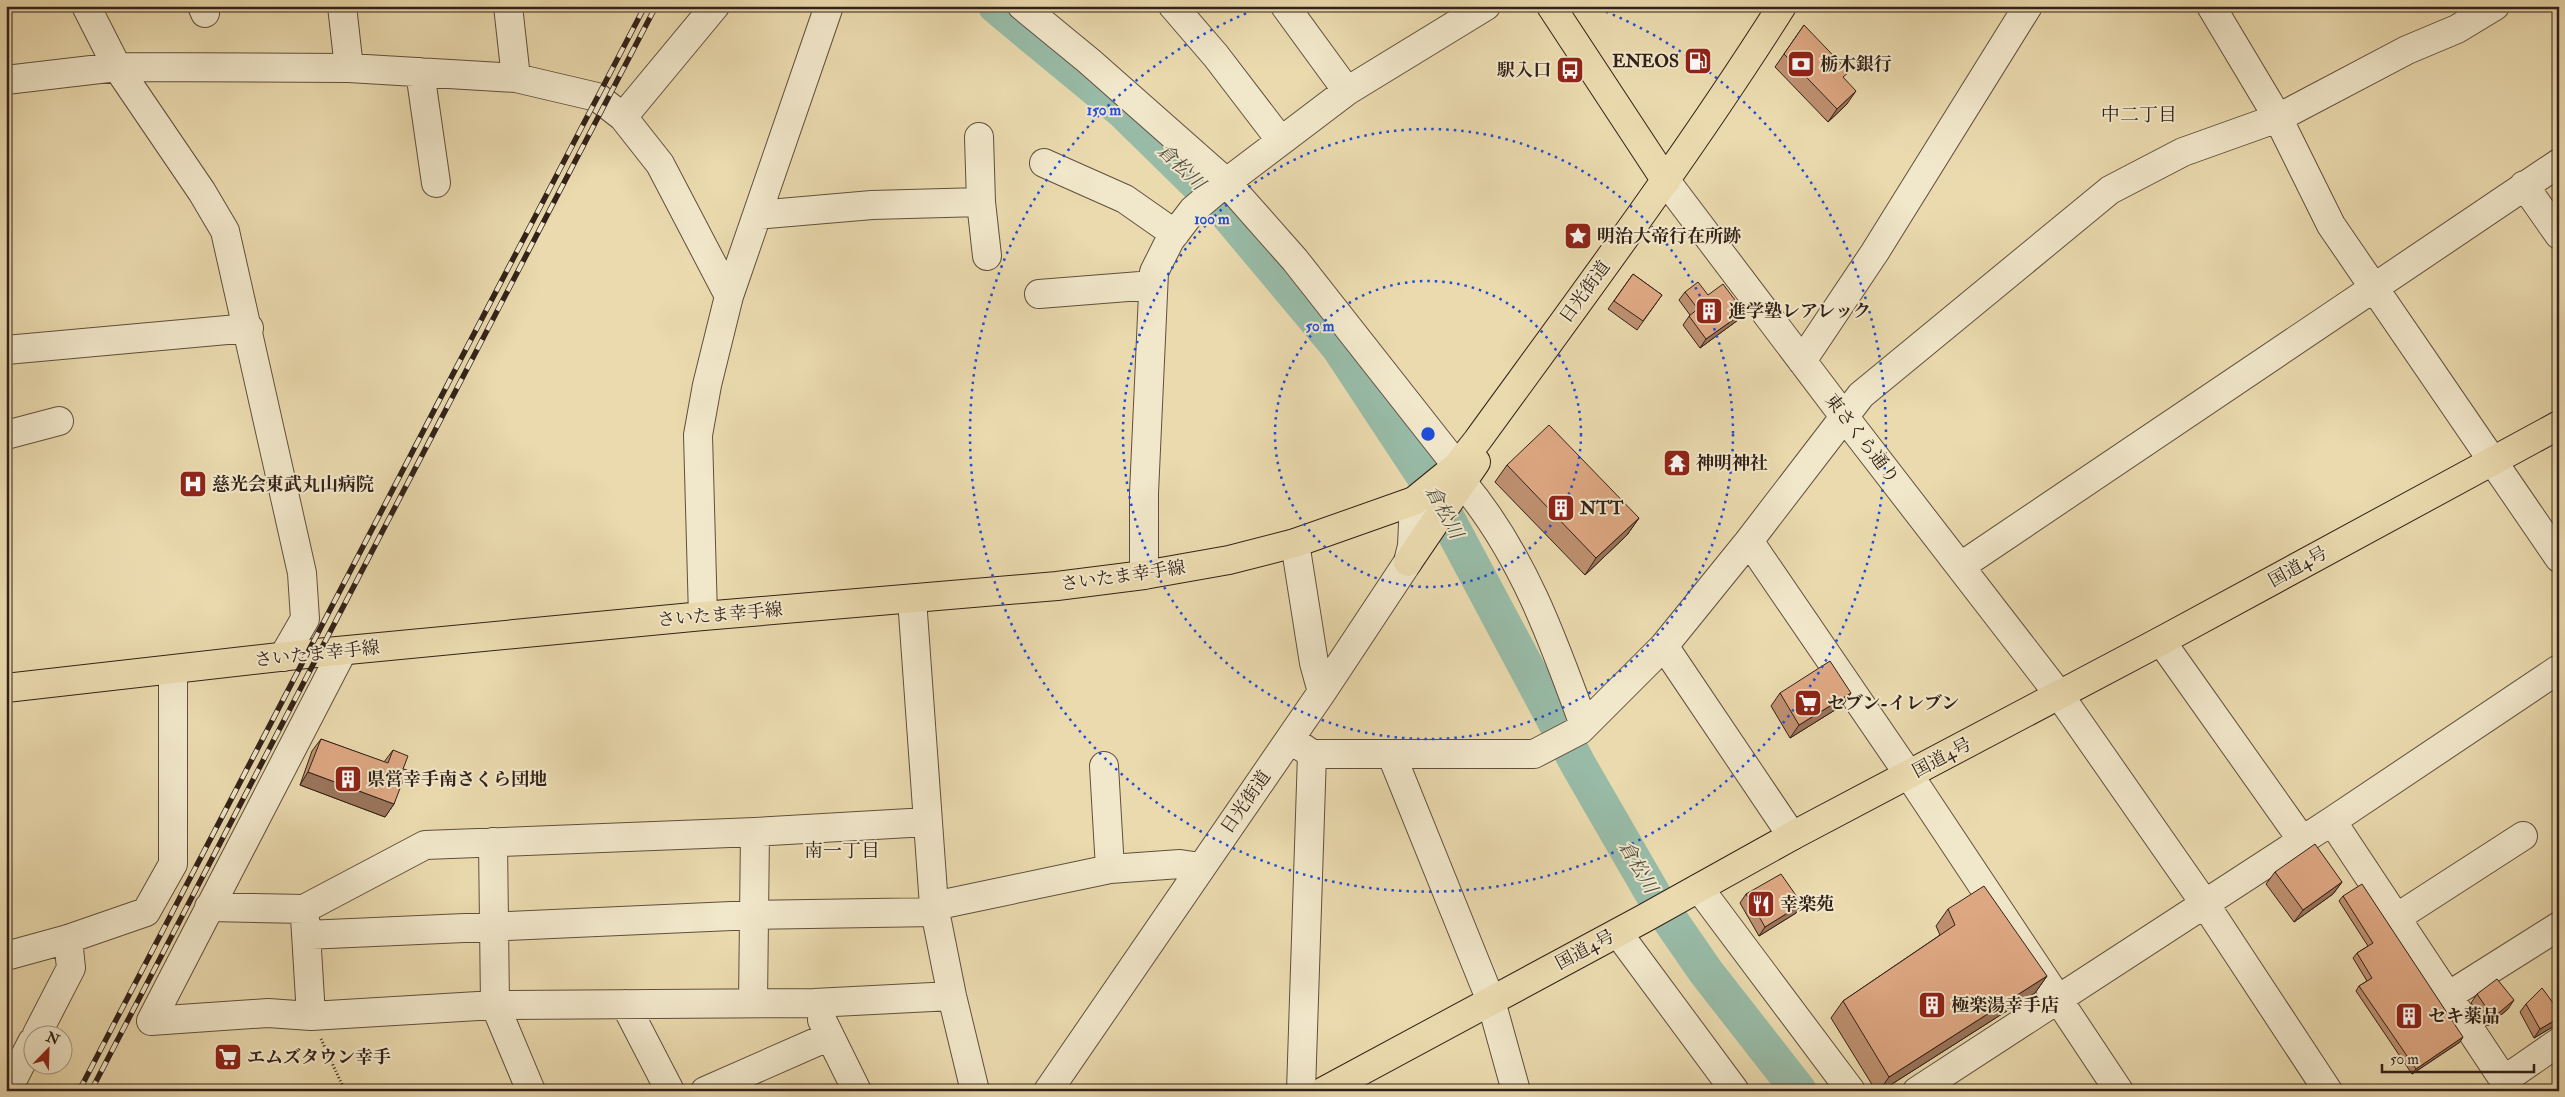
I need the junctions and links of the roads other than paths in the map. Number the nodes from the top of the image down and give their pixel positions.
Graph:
1 (86, 6) edge
2 (342, 6) edge
3 (508, 6) edge
4 (715, 6) edge
5 (829, 6) edge
6 (1022, 6) edge
7 (1174, 6) edge
8 (1486, 6) edge
9 (1551, 6) edge
10 (1782, 6) edge
11 (2028, 6) edge
12 (2211, 6) edge
13 (2495, 6) edge
14 (1294, 9) edge
15 (117, 67) junction
16 (349, 68) junction
17 (420, 72) junction
18 (516, 78) junction
19 (6, 80) edge
20 (1347, 91) junction
21 (622, 117) junction
22 (2278, 118) junction
23 (979, 137) dead end
24 (1281, 141) junction
25 (1044, 163) dead end
26 (2559, 163) edge
27 (1666, 181) junction
28 (436, 183) dead end
29 (1223, 185) junction
30 (2524, 185) junction
31 (981, 202) junction
32 (757, 215) junction
33 (1175, 234) junction
34 (2559, 236) edge
35 (987, 256) dead end
36 (1153, 285) junction
37 (2374, 287) junction
38 (1039, 294) dead end
39 (729, 296) junction
40 (249, 328) junction
41 (6, 350) edge
42 (1802, 361) junction
43 (1843, 416) junction
44 (59, 421) dead end
45 (2559, 424) edge
46 (6, 435) edge
47 (2492, 460) junction
48 (1457, 477) junction
49 (1419, 498) junction
50 (1749, 541) junction
51 (1295, 543) junction
52 (2559, 558) edge
53 (1408, 562) junction
54 (1961, 566) junction
55 (1144, 575) junction
56 (912, 599) junction
57 (703, 616) junction
58 (2161, 642) junction
59 (1664, 646) junction
60 (342, 652) junction
61 (283, 657) junction
62 (2559, 669) edge
63 (173, 670) junction
64 (6, 688) edge
65 (1322, 692) junction
66 (2060, 696) junction
67 (1582, 728) junction
68 (1290, 739) junction
69 (1312, 754) junction
70 (1392, 756) junction
71 (1104, 766) dead end
72 (1909, 775) junction
73 (2332, 821) junction
74 (927, 822) junction
75 (755, 832) junction
76 (1792, 836) junction
77 (2523, 836) dead end
78 (2302, 840) junction
79 (494, 842) junction
80 (1200, 867) junction
81 (1110, 869) junction
82 (1691, 892) junction
83 (2205, 904) junction
84 (209, 906) junction
85 (935, 909) junction
86 (754, 915) junction
87 (2396, 918) junction
88 (305, 922) junction
89 (494, 926) junction
90 (2559, 926) edge
91 (1618, 933) junction
92 (68, 939) junction
93 (6, 956) edge
94 (952, 996) junction
95 (2448, 996) junction
96 (2058, 1000) junction
97 (1490, 1001) junction
98 (753, 1003) junction
99 (814, 1003) junction
100 (625, 1004) junction
101 (495, 1005) junction
102 (310, 1016) junction
103 (42, 1024) edge
104 (830, 1036) junction
105 (2559, 1042) edge
106 (22, 1062) edge
107 (2507, 1087) edge
108 (526, 1089) edge
109 (7, 1091) edge
110 (670, 1091) edge
111 (705, 1091) edge
112 (857, 1091) edge
113 (976, 1091) edge
114 (1048, 1091) edge
115 (1301, 1091) edge
116 (1324, 1091) edge
117 (1516, 1091) edge
118 (1735, 1091) edge
119 (1852, 1091) edge
120 (1917, 1091) edge
121 (2119, 1091) edge
122 (2328, 1091) edge

1 - 15 street
2 - 16 street
3 - 18 street
4 - 21 street
5 - 32 street
6 - 29 street
7 - 24 street
8 - 20 street
9 - 27 main road
10 - 27 main road, 日光街道
11 - 42 street
12 - 22 street
13 - 22 street
14 - 20 street
15 - 16 street
15 - 19 street
15 - 40 street
16 - 17 street
17 - 18 street
17 - 28 street
18 - 21 street
20 - 24 street
21 - 39 street
22 - 37 street
22 - 43 street
23 - 31 street
24 - 29 street
25 - 33 street
26 - 30 street
27 - 42 street, 東さくら通り
27 - 48 main road, 日光街道
29 - 33 street
29 - 48 street
30 - 34 street
30 - 37 street
31 - 32 street
31 - 35 street
32 - 39 street
33 - 36 street
36 - 38 street
36 - 55 street
37 - 47 street
37 - 54 street
39 - 57 street
40 - 41 street
40 - 61 street
42 - 43 street, 東さくら通り
43 - 50 street
43 - 54 street, 東さくら通り
44 - 46 street
45 - 47 main road, 国道4号
47 - 52 street
47 - 58 main road, 国道4号
48 - 49 main road
48 - 53 main road
48 - 67 street
49 - 51 main road, さいたま幸手線
49 - 53 street, 日光街道
50 - 59 street
50 - 72 street
51 - 55 main road, さいたま幸手線
51 - 65 street
53 - 65 street, 日光街道
54 - 66 street, 東さくら通り
55 - 56 main road, さいたま幸手線
56 - 57 main road, さいたま幸手線
56 - 74 street
57 - 60 main road, さいたま幸手線
58 - 66 main road, 国道4号
58 - 78 street
59 - 67 street
59 - 76 street
60 - 61 main road, さいたま幸手線
60 - 84 street
61 - 63 main road, さいたま幸手線
62 - 73 street
63 - 64 main road, さいたま幸手線
63 - 92 street
65 - 68 street, 日光街道
66 - 72 main road, 国道4号
66 - 83 street, 東さくら通り
67 - 70 street
68 - 69 street
68 - 80 street, 日光街道
69 - 70 street
69 - 115 street
70 - 97 street
71 - 81 street
72 - 76 main road, 国道4号
72 - 96 street
73 - 78 street
73 - 87 street
74 - 75 street
74 - 85 street
75 - 79 street
75 - 86 street
76 - 82 main road, 国道4号
77 - 87 street
78 - 83 street
79 - 88 street
79 - 89 street
80 - 81 street
80 - 114 street, 日光街道
81 - 85 street
82 - 91 main road, 国道4号
82 - 119 street
83 - 96 street
83 - 122 street, 東さくら通り
84 - 88 street
84 - 102 street
85 - 86 street
85 - 94 street
86 - 89 street
86 - 98 street
87 - 95 street
88 - 89 street
88 - 102 street
89 - 101 street
90 - 95 street
91 - 97 main road, 国道4号
91 - 118 street
92 - 93 street
92 - 103 street
94 - 99 street
94 - 113 street
95 - 107 street
96 - 120 street
96 - 121 street
97 - 116 main road, 国道4号
97 - 117 street
98 - 99 street
98 - 100 street
99 - 104 street
100 - 101 street
100 - 110 street
101 - 102 street
101 - 108 street
104 - 111 street
104 - 112 street
105 - 107 street
106 - 109 street

